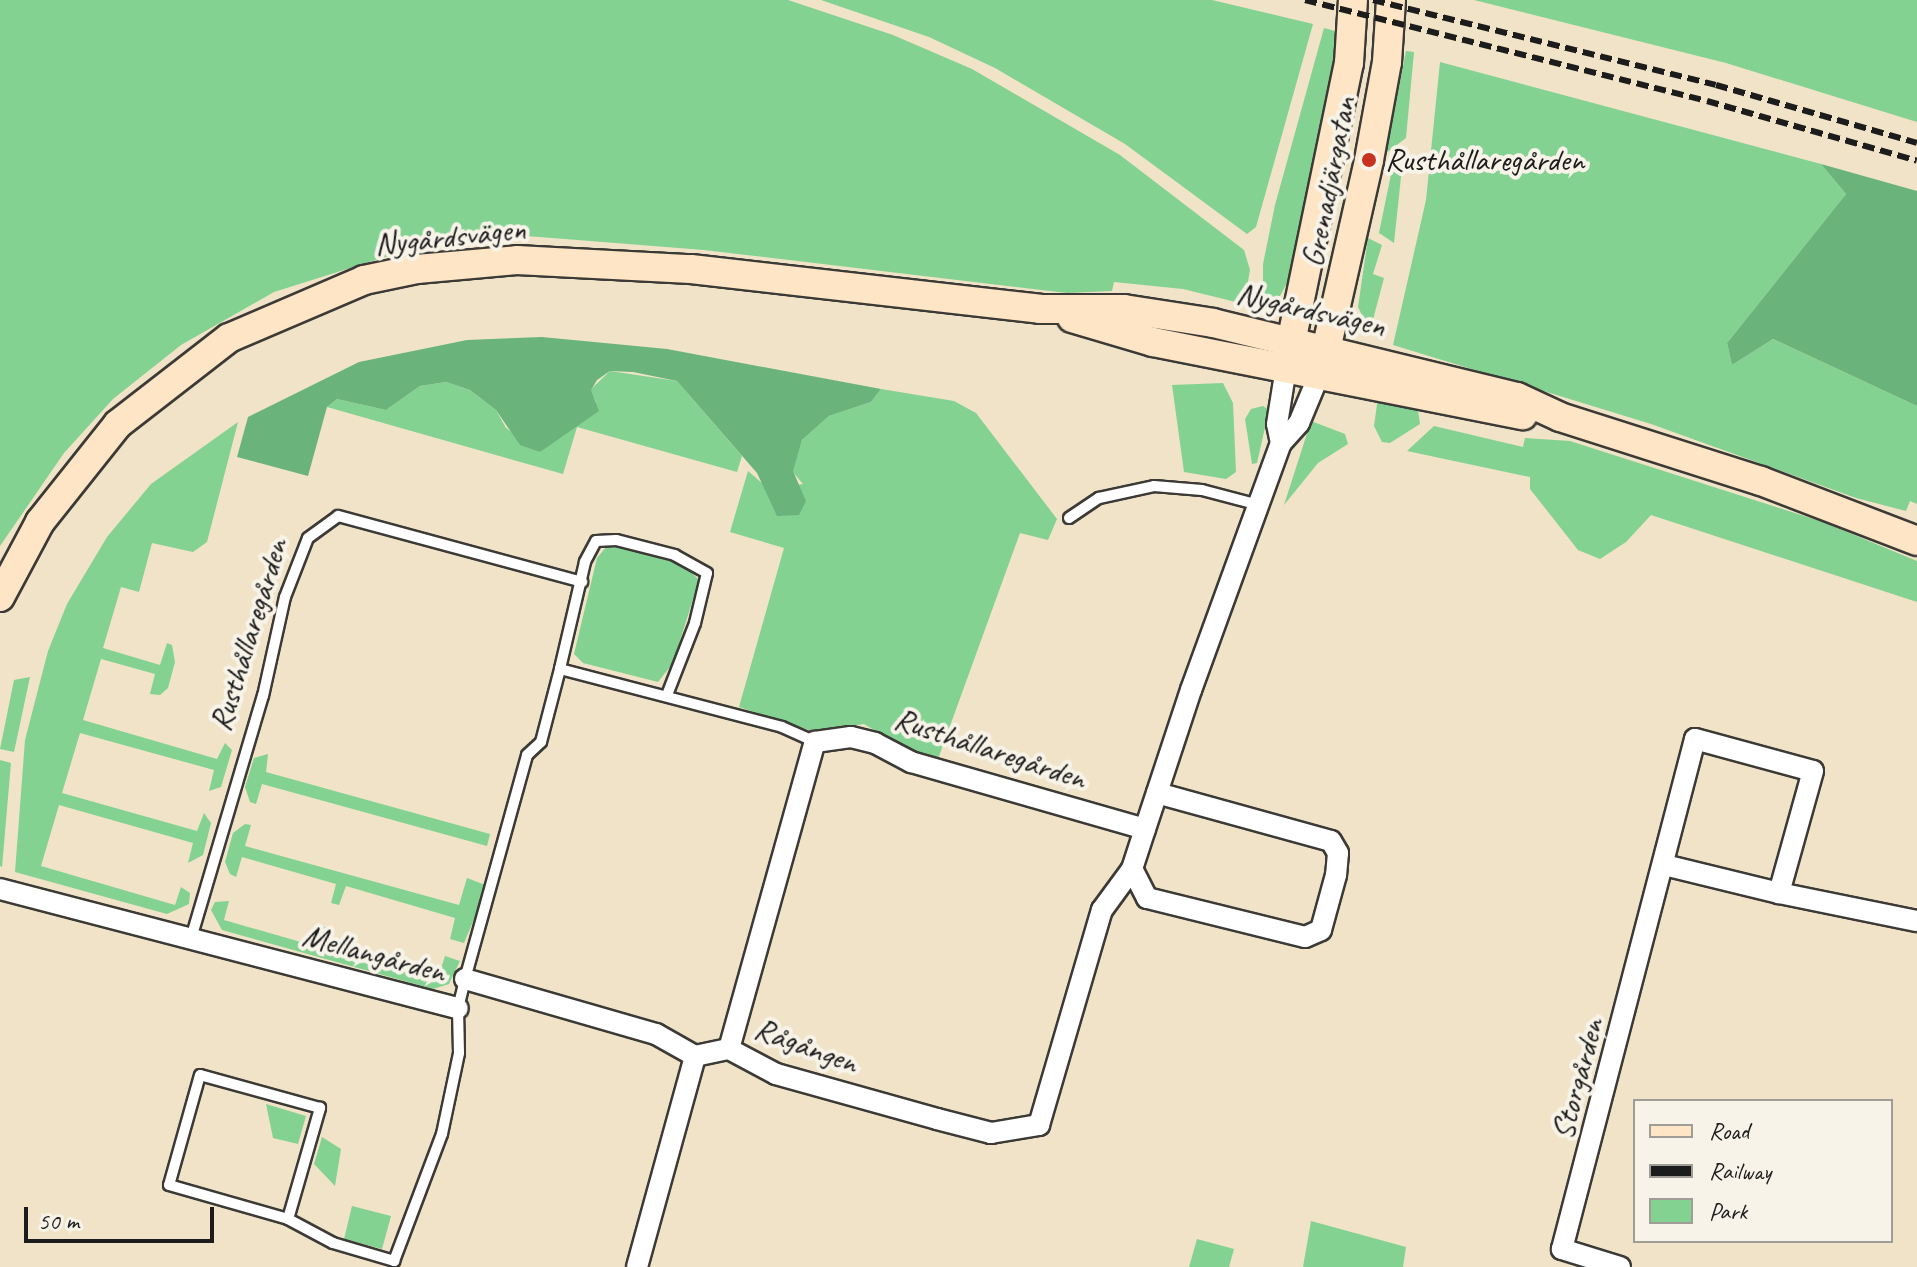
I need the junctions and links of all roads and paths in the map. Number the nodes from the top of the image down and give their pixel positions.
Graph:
1 (1353, 0) edge
2 (1391, 0) edge
3 (1040, 309) junction
4 (1292, 340) junction
5 (1327, 348) junction
6 (1286, 368) junction
7 (1319, 375) junction
8 (1560, 417) junction
9 (1281, 443) junction
10 (1260, 506) junction
11 (1069, 518) dead end
12 (1917, 541) edge
13 (582, 582) junction
14 (0, 597) edge
15 (560, 669) junction
16 (667, 695) junction
17 (815, 742) junction
18 (1157, 793) junction
19 (1145, 829) junction
20 (1664, 865) junction
21 (1132, 869) junction
22 (0, 889) edge
23 (1779, 893) junction
24 (1917, 921) edge
25 (192, 935) junction
26 (465, 979) junction
27 (458, 1008) junction
28 (729, 1049) junction
29 (695, 1056) junction
30 (288, 1219) junction
31 (637, 1267) edge
32 (1620, 1267) edge

1 - 4 street, Grenadjärgatan
2 - 5 street, Grenadjärgatan
3 - 4 street, Nygårdsvägen
3 - 6 street, Nygårdsvägen
3 - 14 street, Nygårdsvägen
4 - 5 street, Nygårdsvägen
4 - 6 street, Grenadjärgatan
5 - 7 street, Grenadjärgatan
5 - 8 street, Nygårdsvägen
6 - 7 street, Nygårdsvägen
6 - 9 street
7 - 8 street, Nygårdsvägen
7 - 9 street
8 - 12 street, Nygårdsvägen
9 - 10 street
10 - 11 lane
10 - 18 street
13 - 15 lane
13 - 16 lane
13 - 25 lane, Rusthållaregården
15 - 16 lane, Rusthållaregården
15 - 26 lane
16 - 17 lane, Rusthållaregården
17 - 19 street, Rusthållaregården
17 - 28 street
18 - 19 street
18 - 21 street
19 - 21 street
20 - 23 street
20 - 23 street, Storgården
20 - 32 street, Storgården
21 - 28 street, Rågången
22 - 25 street, Mellangården
23 - 24 street
25 - 27 street, Mellangården
26 - 27 lane
26 - 29 street
27 - 30 lane, Mellangården
28 - 29 street, Rågången
29 - 31 street
30 - 30 lane, Mellangården

